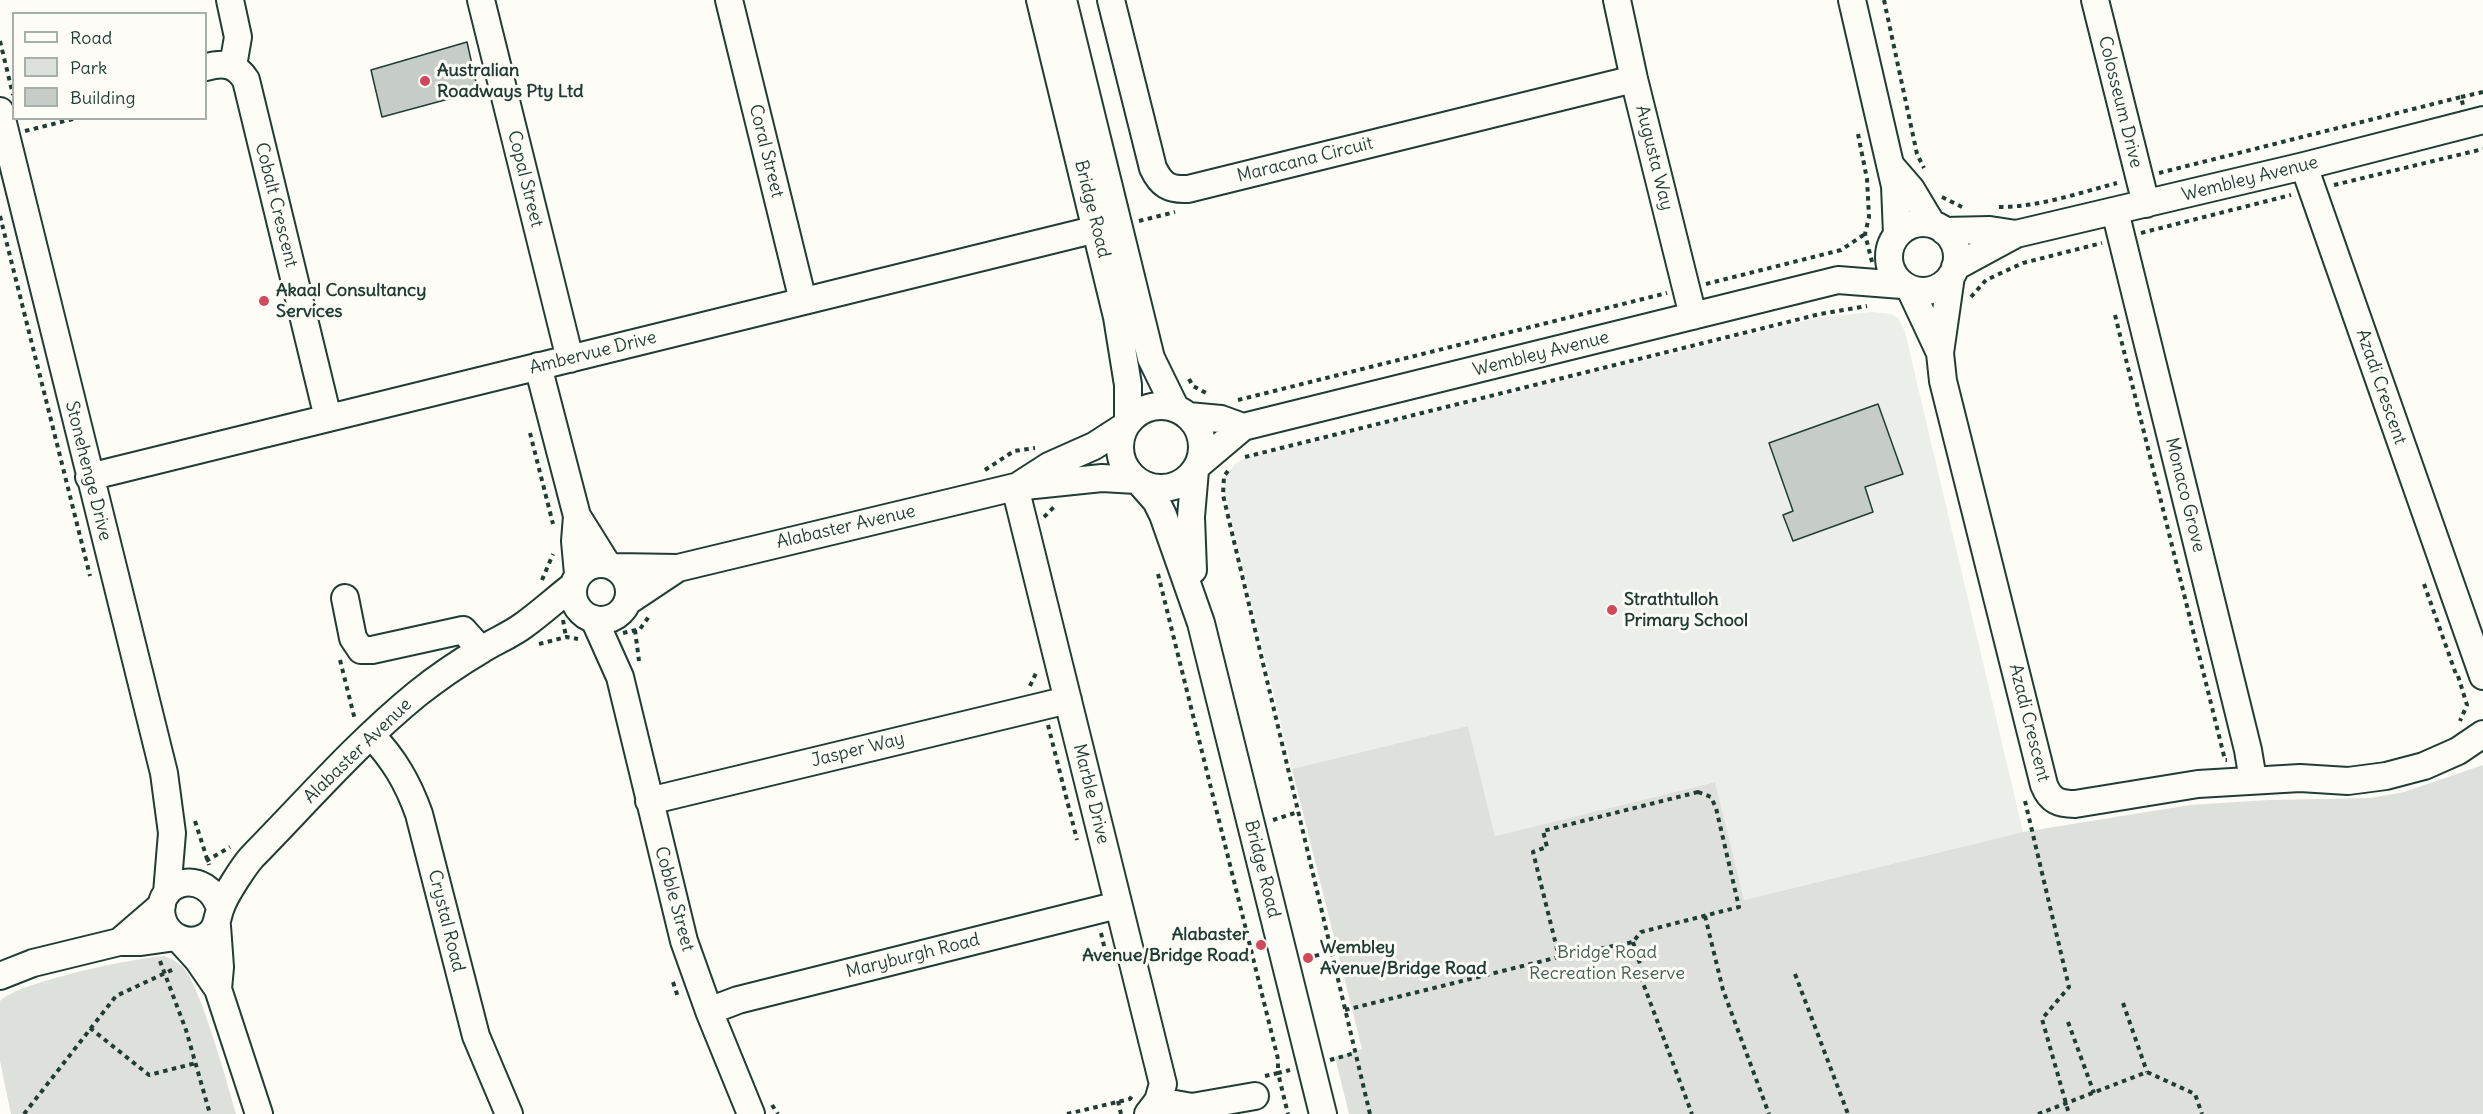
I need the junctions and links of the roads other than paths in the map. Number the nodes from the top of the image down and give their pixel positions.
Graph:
1 (230, 0) edge
2 (481, 0) edge
3 (729, 0) edge
4 (1040, 0) edge
5 (1063, 0) edge
6 (1110, 0) edge
7 (1617, 0) edge
8 (1852, 0) edge
9 (2095, 0) edge
10 (233, 66) junction
11 (207, 67) edge
12 (1634, 79) junction
13 (13, 120) edge
14 (2476, 122) edge
15 (1888, 162) junction
16 (2304, 166) junction
17 (2146, 204) junction
18 (2115, 211) junction
19 (1938, 227) junction
20 (1097, 228) junction
21 (2016, 234) junction
22 (1884, 258) junction
23 (1953, 272) junction
24 (1906, 287) junction
25 (803, 301) junction
26 (1693, 316) junction
27 (1940, 353) junction
28 (570, 358) junction
29 (538, 366) junction
30 (1182, 413) junction
31 (328, 418) junction
32 (1127, 424) junction
33 (1243, 427) junction
34 (1197, 467) junction
35 (89, 477) junction
36 (1138, 482) junction
37 (1015, 487) junction
38 (577, 516) junction
39 (611, 565) junction
40 (678, 568) junction
41 (576, 580) junction
42 (345, 598) dead end
43 (613, 621) junction
44 (1201, 623) junction
45 (530, 635) junction
46 (481, 650) junction
47 (2482, 672) edge
48 (1068, 699) junction
49 (2483, 734) edge
50 (370, 735) junction
51 (2253, 780) junction
52 (649, 801) junction
53 (171, 833) junction
54 (240, 854) junction
55 (194, 878) junction
56 (165, 899) junction
57 (218, 917) junction
58 (1104, 917) junction
59 (169, 939) junction
60 (119, 942) junction
61 (0, 975) edge
62 (218, 989) junction
63 (709, 1011) junction
64 (1255, 1096) dead end
65 (760, 1107) edge
66 (1153, 1108) edge
67 (259, 1114) edge
68 (509, 1114) edge
69 (1323, 1114) edge

1 - 10 street
2 - 28 street, Copal Street
3 - 25 street, Coral Street
4 - 20 street, Bridge Road
5 - 30 street, Bridge Road
6 - 12 street, Maracana Circuit
7 - 12 street, Augusta Way
8 - 15 street
9 - 17 street, Colosseum Drive
10 - 11 street
10 - 31 street, Cobalt Crescent
12 - 26 street, Augusta Way
13 - 35 street, Stonehenge Drive
14 - 16 street, Wembley Avenue
15 - 19 street
15 - 22 street
16 - 17 street, Wembley Avenue
16 - 47 street, Azadi Crescent
17 - 18 street, Wembley Avenue
18 - 21 street, Wembley Avenue
18 - 51 street, Monaco Grove
19 - 21 street, Wembley Avenue
19 - 22 street
19 - 23 street
20 - 25 street, Ambervue Drive
20 - 32 street, Bridge Road
21 - 23 street, Wembley Avenue
22 - 24 street, Wembley Avenue
22 - 26 street, Wembley Avenue
23 - 24 street
23 - 27 street, Azadi Crescent
24 - 27 street, Azadi Crescent
25 - 28 street, Ambervue Drive
26 - 33 street, Wembley Avenue
27 - 51 street, Azadi Crescent
28 - 29 street, Ambervue Drive
29 - 31 street, Ambervue Drive
29 - 38 street
30 - 32 street
30 - 33 street
30 - 34 street
31 - 35 street, Ambervue Drive
32 - 36 street
32 - 37 street, Alabaster Avenue
33 - 34 street, Wembley Avenue
34 - 36 street
34 - 44 street, Bridge Road
35 - 53 street, Stonehenge Drive
36 - 37 street, Alabaster Avenue
36 - 44 street, Bridge Road
37 - 40 street, Alabaster Avenue
37 - 48 street, Marble Drive
38 - 39 street
38 - 41 street
39 - 40 street, Alabaster Avenue
39 - 41 street
39 - 43 street
40 - 43 street, Alabaster Avenue
41 - 43 street
41 - 45 street, Alabaster Avenue
42 - 46 street
43 - 45 street, Alabaster Avenue
43 - 52 street, Cobble Street
44 - 69 street, Bridge Road
45 - 46 street, Alabaster Avenue
46 - 50 street, Alabaster Avenue
48 - 52 street, Jasper Way
48 - 58 street, Marble Drive
49 - 51 street, Azadi Crescent
50 - 54 street, Alabaster Avenue
50 - 68 street, Crystal Road
52 - 63 street, Cobble Street
53 - 55 street, Stonehenge Drive
53 - 56 street, Stonehenge Drive
54 - 55 street, Alabaster Avenue
54 - 57 street, Alabaster Avenue
55 - 56 street
55 - 57 street
56 - 59 street
56 - 60 street
57 - 59 street
57 - 62 street
58 - 63 street, Maryburgh Road
58 - 66 street, Marble Drive
59 - 60 street
59 - 62 street
60 - 61 street
62 - 67 street
63 - 65 street, Cobble Street
64 - 66 street, Marble Drive

